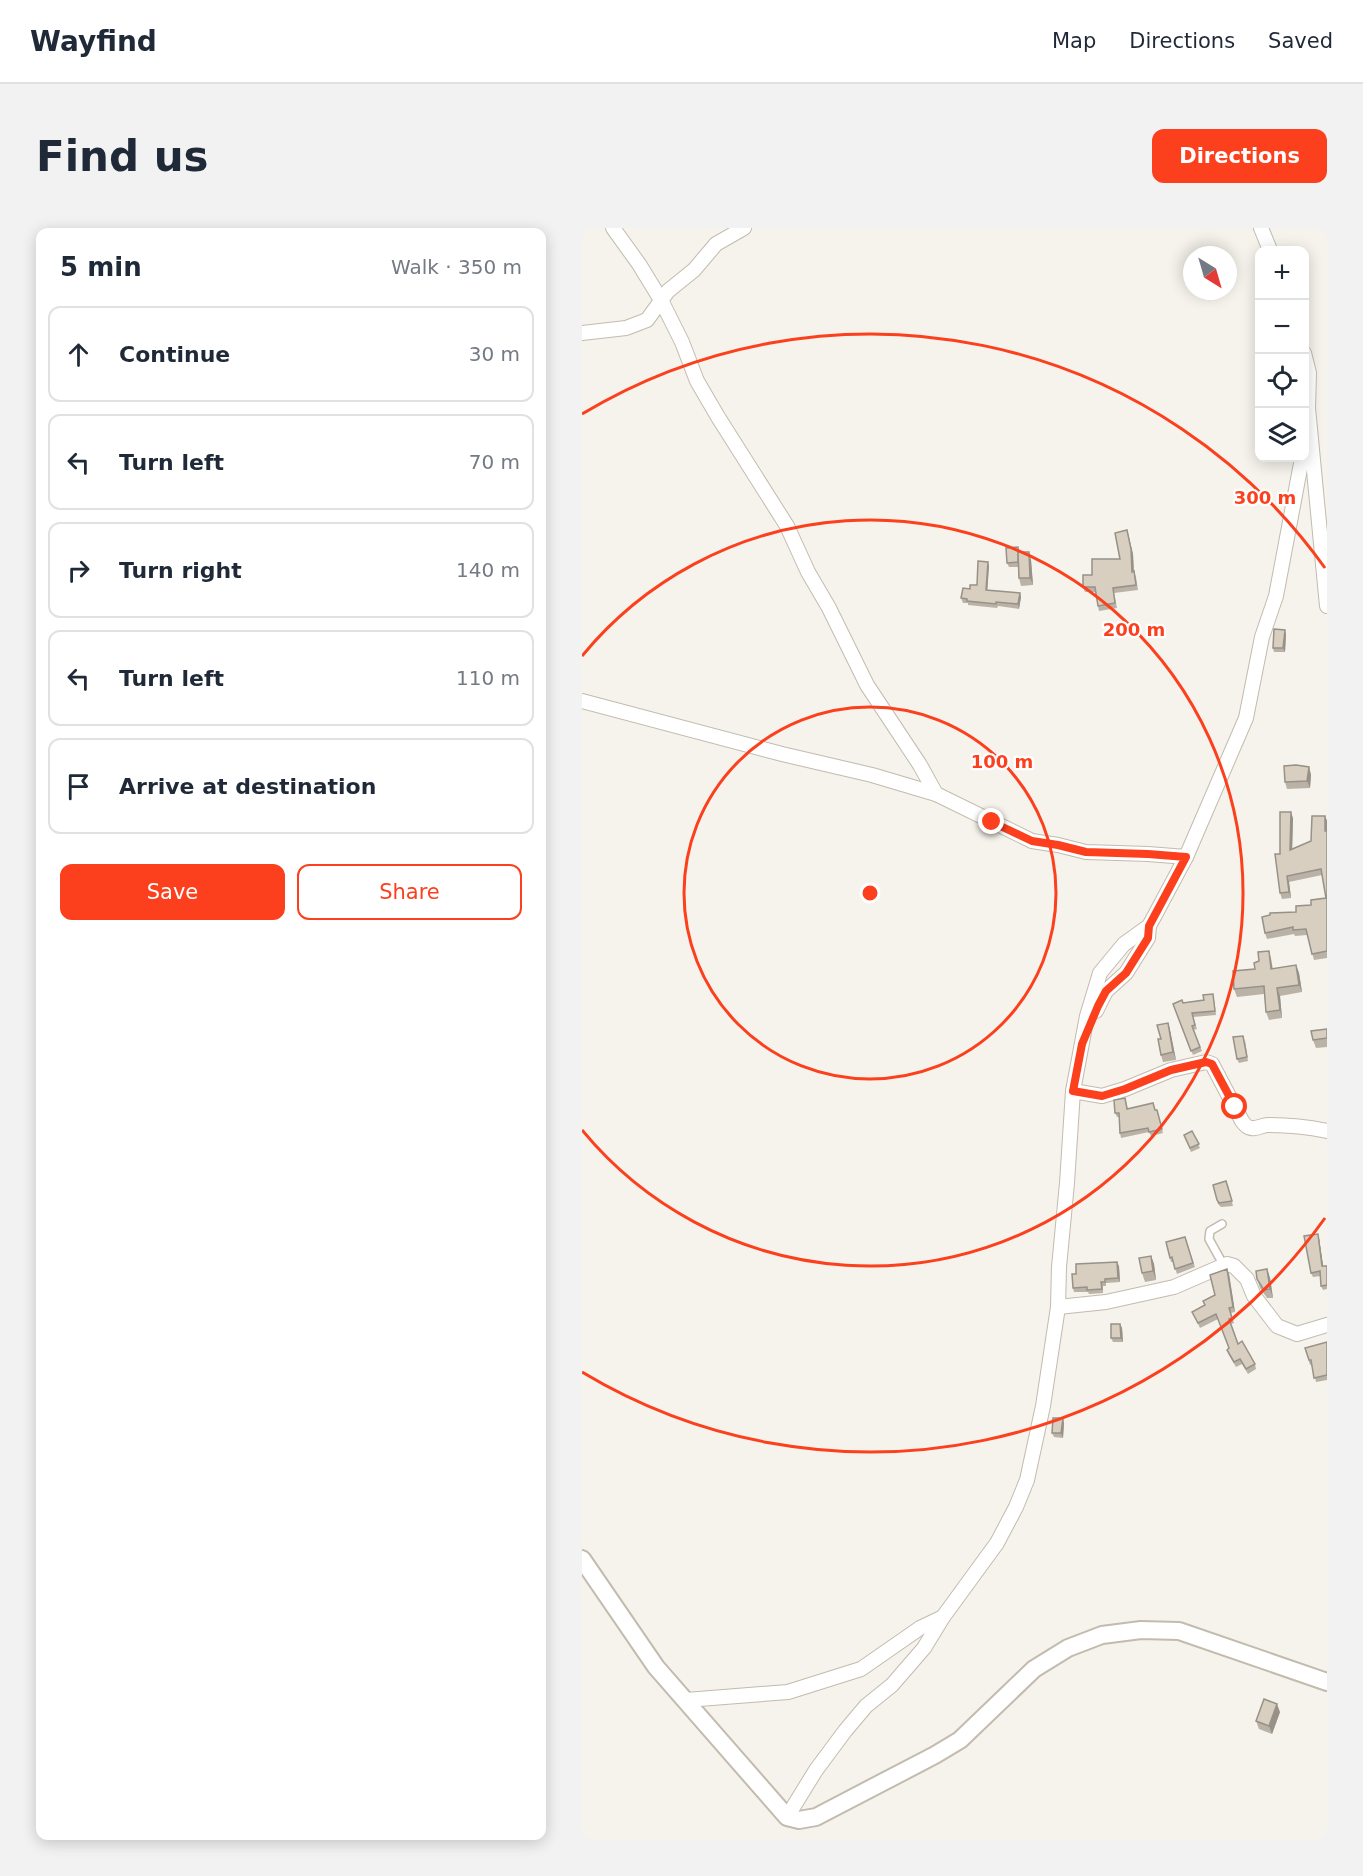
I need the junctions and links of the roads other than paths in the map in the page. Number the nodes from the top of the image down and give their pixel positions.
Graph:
1 (613, 228) edge
2 (744, 228) edge
3 (1261, 228) edge
4 (1268, 246) edge
5 (661, 300) junction
6 (582, 333) edge
7 (1305, 354) edge
8 (1308, 408) edge
9 (1309, 455) edge
10 (1301, 462) edge
11 (1327, 606) edge
12 (582, 701) edge
13 (936, 794) junction
14 (1186, 857) junction
15 (1149, 926) junction
16 (1082, 1044) junction
17 (1073, 1091) junction
18 (1327, 1131) edge
19 (1221, 1224) dead end
20 (1224, 1266) junction
21 (1058, 1307) junction
22 (1327, 1325) edge
23 (582, 1559) edge
24 (943, 1617) junction
25 (1327, 1682) edge
26 (686, 1701) junction
27 (787, 1817) junction

1 - 5 street
2 - 5 street
3 - 4 street
5 - 6 street
5 - 13 street
7 - 8 street
9 - 11 street
10 - 14 street
12 - 13 street
13 - 14 street
14 - 15 street
15 - 16 street
15 - 16 street
16 - 17 street
17 - 18 street
17 - 21 street
19 - 20 lane
20 - 21 street
20 - 22 street
21 - 24 street
23 - 26 street
24 - 26 street
24 - 27 street
25 - 27 street
26 - 27 street

